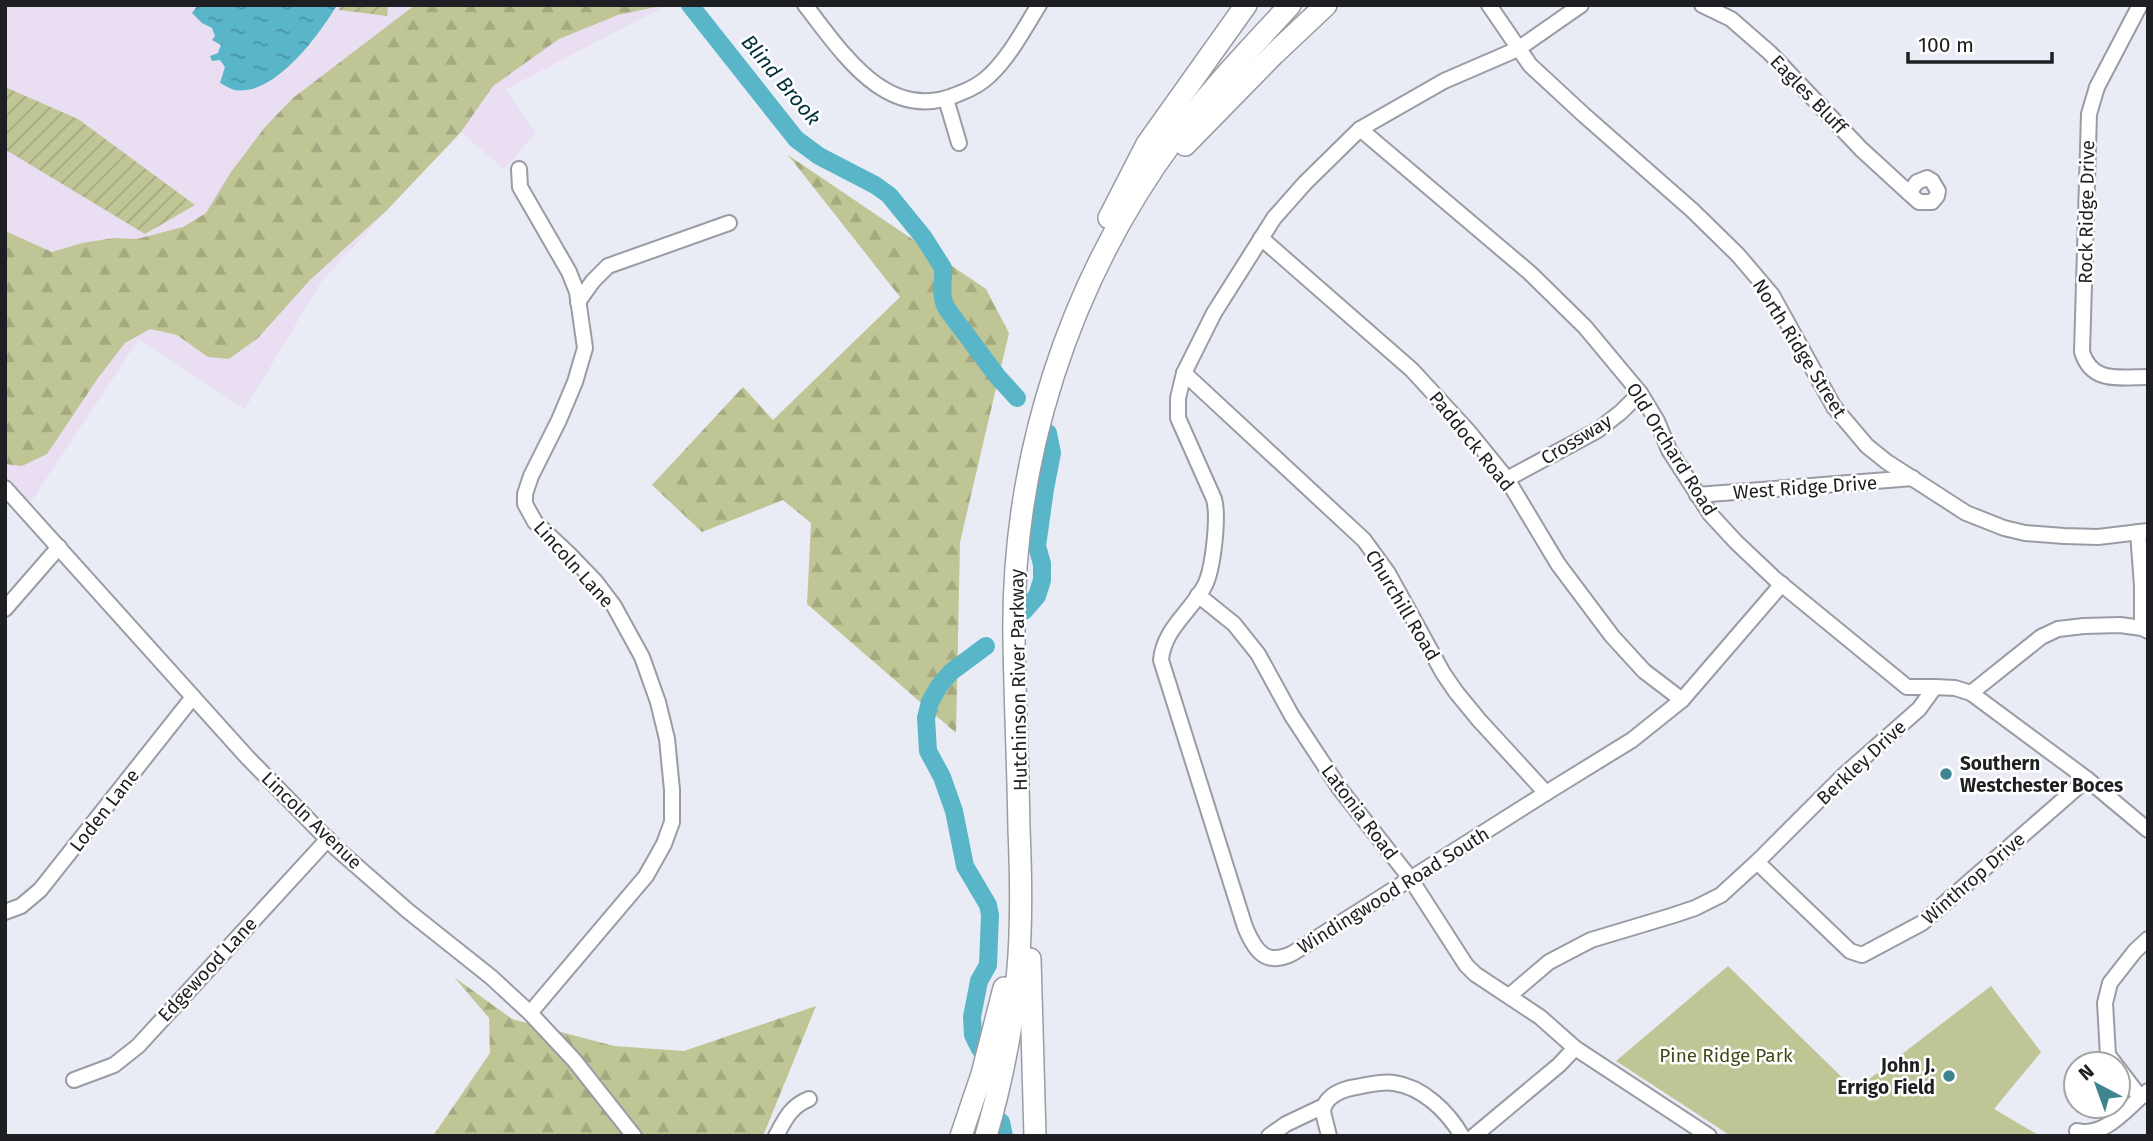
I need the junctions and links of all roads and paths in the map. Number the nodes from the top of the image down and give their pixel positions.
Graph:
1 (805, 5) edge
2 (1039, 5) edge
3 (1246, 5) edge
4 (1272, 5) edge
5 (1290, 5) edge
6 (1326, 5) edge
7 (1489, 5) edge
8 (1581, 5) edge
9 (1702, 5) edge
10 (2140, 5) edge
11 (1518, 49) junction
12 (946, 99) junction
13 (1360, 129) junction
14 (959, 143) dead end
15 (519, 169) dead end
16 (1909, 193) dead end
17 (729, 223) dead end
18 (1105, 224) junction
19 (1262, 238) junction
20 (1087, 288) junction
21 (578, 302) junction
22 (1184, 373) junction
23 (2148, 377) edge
24 (1640, 393) junction
25 (1913, 478) junction
26 (1507, 479) junction
27 (5, 488) edge
28 (1697, 495) junction
29 (2143, 531) edge
30 (59, 547) junction
31 (1782, 584) junction
32 (1198, 595) junction
33 (5, 609) edge
34 (2145, 630) edge
35 (1936, 687) junction
36 (1971, 693) junction
37 (193, 697) junction
38 (1682, 700) junction
39 (2087, 779) junction
40 (1018, 790) junction
41 (1546, 793) junction
42 (2148, 830) edge
43 (328, 839) junction
44 (1757, 862) junction
45 (1410, 878) junction
46 (5, 912) edge
47 (2148, 939) edge
48 (1004, 988) junction
49 (1509, 996) junction
50 (530, 1013) junction
51 (1575, 1048) junction
52 (2108, 1050) edge
53 (74, 1080) dead end
54 (2144, 1094) edge
55 (809, 1099) dead end
56 (1324, 1106) junction
57 (2077, 1131) dead end
58 (1700, 1134) edge
59 (634, 1136) edge
60 (776, 1136) edge
61 (961, 1136) edge
62 (973, 1136) edge
63 (986, 1136) edge
64 (1035, 1136) edge
65 (1269, 1136) edge
66 (1329, 1136) edge
67 (1462, 1136) edge
68 (1474, 1136) edge

1 - 12 street
2 - 12 street
3 - 18 highway
4 - 18 highway, Hutchinson River Parkway
5 - 20 highway, Hutchinson River Parkway
6 - 20 highway
7 - 11 street, North Ridge Street
8 - 11 street
9 - 16 street, Eagles Bluff
10 - 23 street, Rock Ridge Drive
11 - 13 street
11 - 25 street, North Ridge Street
12 - 14 street
13 - 19 street
13 - 24 street, Old Orchard Road
15 - 21 street, Lincoln Lane
17 - 21 street
18 - 48 highway, Hutchinson River Parkway
19 - 22 street
19 - 26 street, Paddock Road
20 - 40 highway, Hutchinson River Parkway
21 - 50 street, Lincoln Lane
22 - 32 street
22 - 41 street, Churchill Road
24 - 26 street, Crossway
24 - 28 street, Old Orchard Road
25 - 28 street, West Ridge Drive
25 - 29 street, North Ridge Street
26 - 38 street, Paddock Road
27 - 30 street, Lincoln Avenue
28 - 31 street, Old Orchard Road
29 - 34 street
30 - 33 street
30 - 37 street, Lincoln Avenue
31 - 35 street, Old Orchard Road
31 - 38 street, Windingwood Road South
32 - 45 street, Latonia Road
32 - 45 street, Windingwood Road South
34 - 36 street
35 - 36 street
35 - 44 street, Berkley Drive
36 - 39 street
37 - 43 street, Lincoln Avenue
37 - 46 street, Loden Lane
38 - 41 street, Windingwood Road South
39 - 42 street
39 - 44 street, Winthrop Drive
40 - 63 highway, Hutchinson River Parkway
40 - 64 highway
41 - 45 street, Windingwood Road South
43 - 50 street, Lincoln Avenue
43 - 53 street, Edgewood Lane
44 - 49 street, Berkley Drive
45 - 49 street, Latonia Road
47 - 52 street
48 - 61 highway
48 - 62 highway, Hutchinson River Parkway
49 - 51 street, Latonia Road
50 - 59 street, Lincoln Avenue
51 - 58 street, Latonia Road
51 - 68 street
54 - 57 street
55 - 60 street
56 - 65 street
56 - 66 street
56 - 67 street

